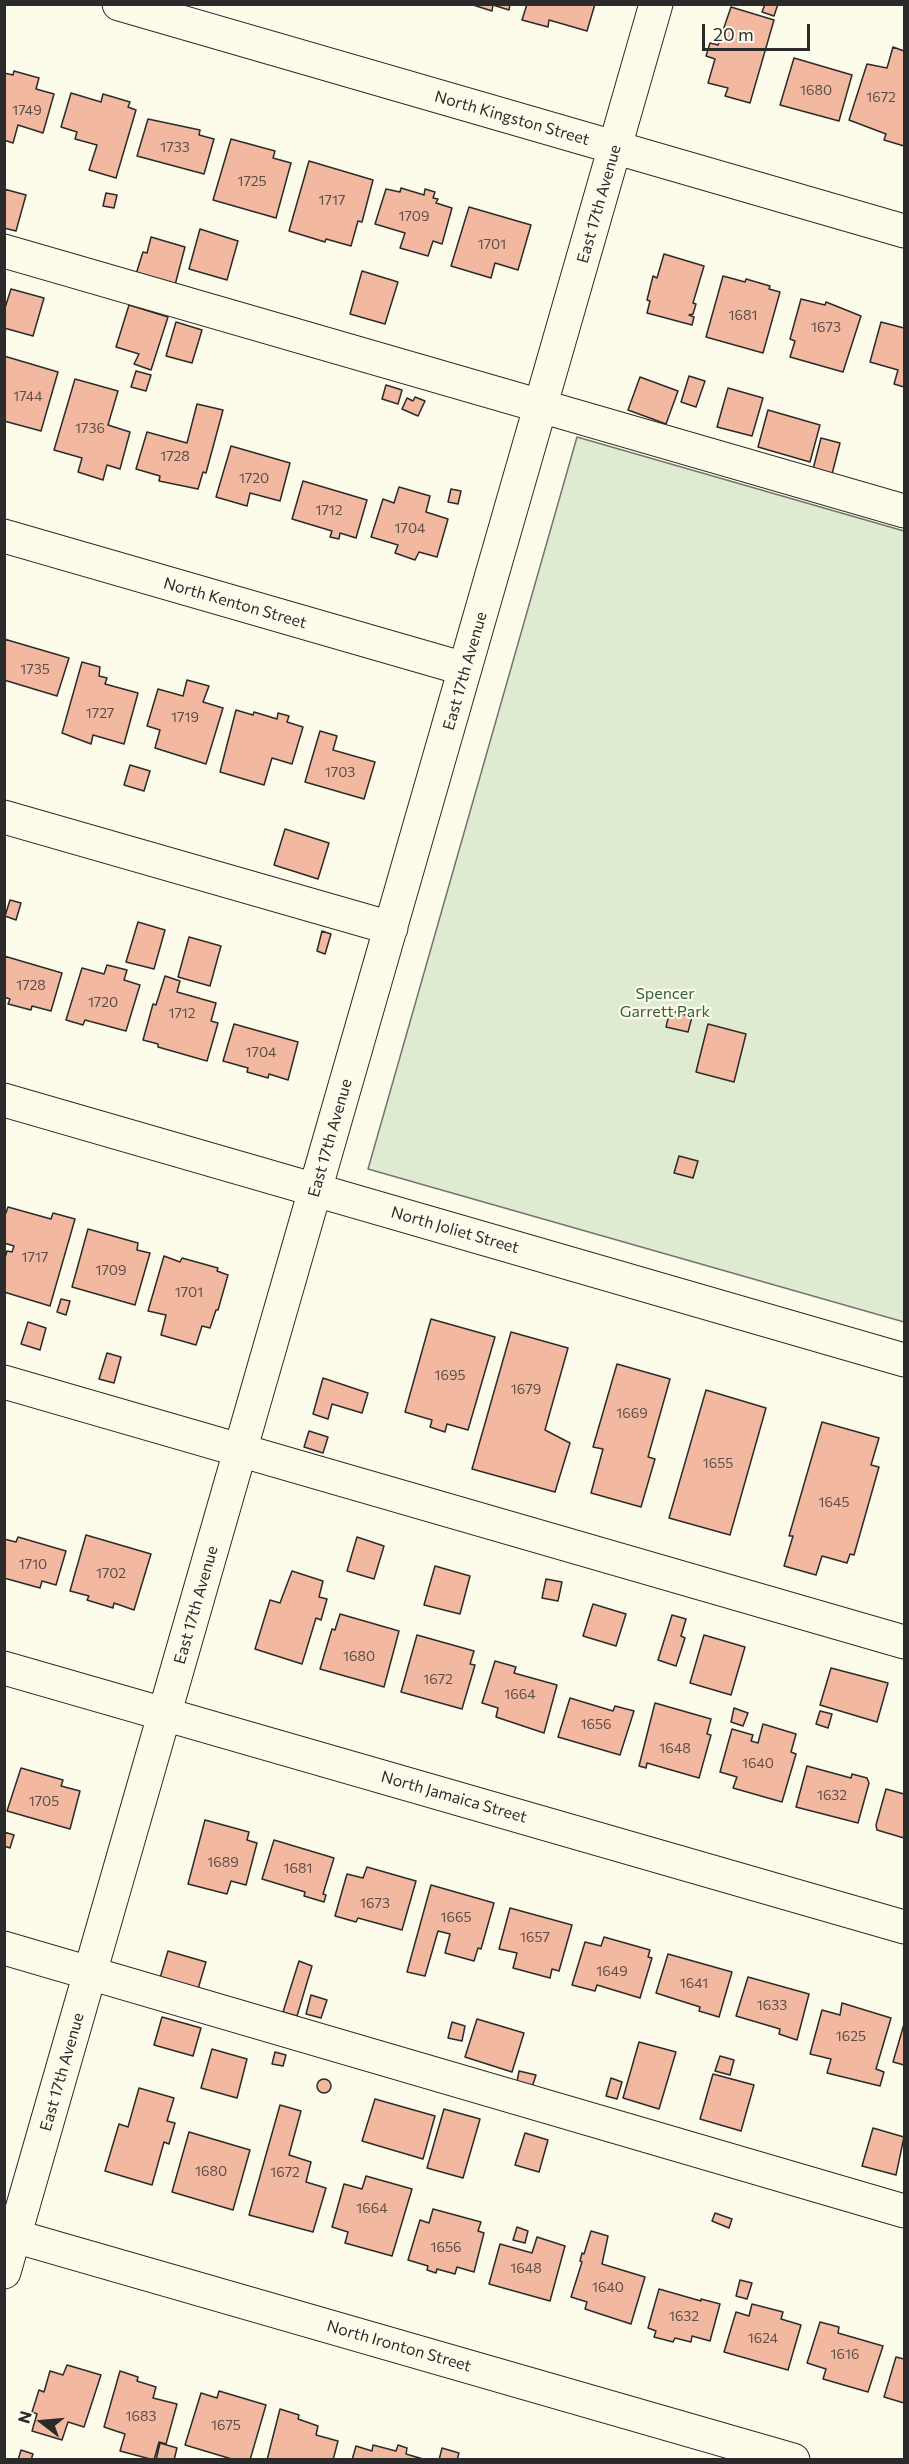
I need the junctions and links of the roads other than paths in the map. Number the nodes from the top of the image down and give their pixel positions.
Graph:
1 (119, 4) edge
2 (656, 4) edge
3 (615, 147) junction
4 (904, 231) edge
5 (4, 251) edge
6 (541, 404) junction
7 (904, 511) edge
8 (4, 536) edge
9 (465, 669) junction
10 (4, 817) edge
11 (391, 928) junction
12 (4, 1100) edge
13 (315, 1190) junction
14 (904, 1360) edge
15 (4, 1382) edge
16 (241, 1450) junction
17 (904, 1642) edge
18 (4, 1668) edge
19 (165, 1714) junction
20 (904, 1927) edge
21 (4, 1948) edge
22 (90, 1973) junction
23 (904, 2211) edge
24 (10, 2234) edge
25 (4, 2272) edge
26 (793, 2460) edge

1 - 3 street, North Kingston Street
2 - 3 street, East 17th Avenue
3 - 4 street, North Kingston Street
3 - 6 street, East 17th Avenue
5 - 6 street
6 - 7 street
6 - 9 street, East 17th Avenue
8 - 9 street, North Kenton Street
9 - 11 street, East 17th Avenue
10 - 11 street
11 - 13 street, East 17th Avenue
12 - 13 street, North Joliet Street
13 - 14 street, North Joliet Street
13 - 16 street, East 17th Avenue
15 - 16 street
16 - 17 street
16 - 19 street, East 17th Avenue
18 - 19 street, North Jamaica Street
19 - 20 street, North Jamaica Street
19 - 22 street, East 17th Avenue
21 - 22 street
22 - 23 street
22 - 24 street, East 17th Avenue
24 - 25 street, East 17th Avenue
24 - 26 street, North Ironton Street

